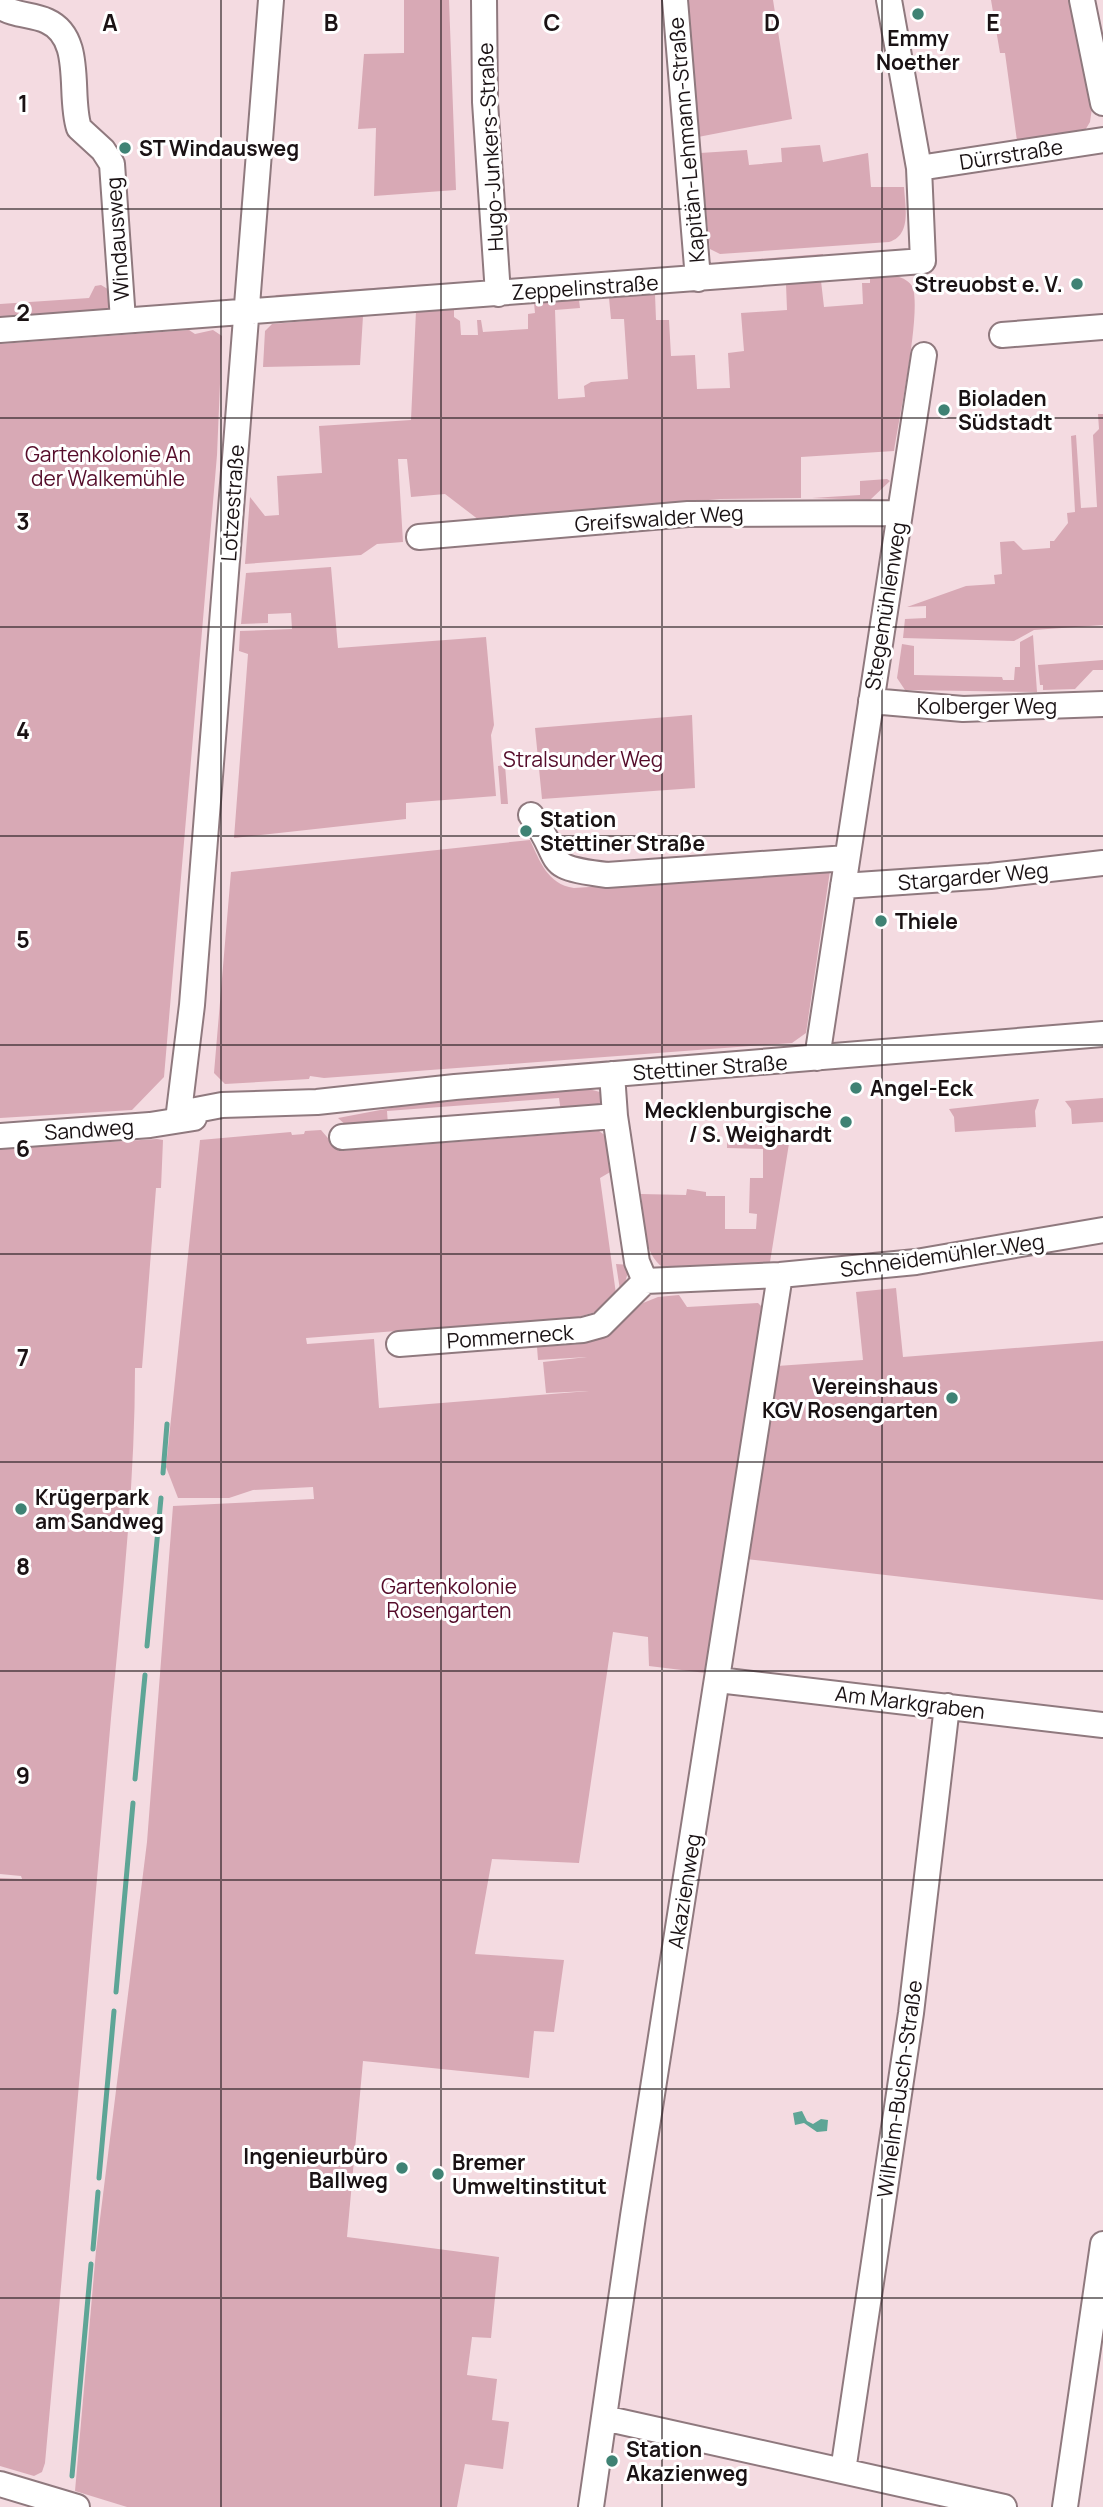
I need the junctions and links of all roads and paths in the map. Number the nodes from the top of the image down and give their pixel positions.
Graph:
1 (271, 0) edge
2 (484, 0) edge
3 (674, 0) edge
4 (889, 0) edge
5 (1082, 0) edge
6 (0, 6) edge
7 (1103, 103) edge
8 (1103, 140) edge
9 (919, 167) junction
10 (698, 279) junction
11 (498, 294) junction
12 (247, 310) junction
13 (123, 320) junction
14 (1103, 327) edge
15 (0, 330) edge
16 (1002, 335) dead end
17 (924, 355) dead end
18 (900, 513) junction
19 (419, 537) dead end
20 (871, 701) junction
21 (1103, 704) edge
22 (531, 815) dead end
23 (847, 858) junction
24 (1103, 863) edge
25 (843, 886) junction
26 (1103, 1034) edge
27 (817, 1058) junction
28 (612, 1074) junction
29 (191, 1116) junction
30 (615, 1116) junction
31 (0, 1136) edge
32 (342, 1137) dead end
33 (1103, 1230) edge
34 (780, 1275) junction
35 (645, 1281) junction
36 (399, 1344) dead end
37 (718, 1680) junction
38 (947, 1706) junction
39 (1103, 1725) edge
40 (1103, 2244) edge
41 (604, 2418) junction
42 (843, 2471) junction
43 (0, 2484) edge
44 (77, 2507) edge
45 (591, 2507) edge
46 (1004, 2507) edge
47 (1065, 2507) edge

1 - 12 street, Lotzestraße
2 - 11 street, Hugo-Junkers-Straße
3 - 10 street, Kapitän-Lehmann-Straße
4 - 9 street
5 - 7 street
6 - 13 street, Windausweg
8 - 9 street, Dürrstraße
9 - 10 street, Zeppelinstraße
10 - 11 street, Zeppelinstraße
11 - 12 street, Zeppelinstraße
12 - 13 street, Windausweg
12 - 29 street, Lotzestraße
13 - 15 street, Windausweg
14 - 16 street
17 - 18 street, Stegemühlenweg
18 - 19 street, Greifswalder Weg
18 - 20 street, Stegemühlenweg
20 - 21 street, Kolberger Weg
20 - 23 street, Stegemühlenweg
22 - 23 street
23 - 25 street, Stegemühlenweg
24 - 25 street, Stargarder Weg
25 - 27 street, Stegemühlenweg
26 - 27 street, Stettiner Straße
27 - 28 street, Stettiner Straße
28 - 29 street, Stettiner Straße
28 - 30 street
29 - 31 street, Sandweg
30 - 32 street
30 - 35 street
33 - 34 street, Schneidemühler Weg
34 - 35 street
34 - 37 street, Akazienweg
35 - 36 street, Pommerneck
37 - 38 street, Am Markgraben
37 - 41 street, Akazienweg
38 - 39 street, Am Markgraben
38 - 42 street, Wilhelm-Busch-Straße
40 - 47 street
41 - 42 street
41 - 45 street, Akazienweg
42 - 46 street
43 - 44 street

